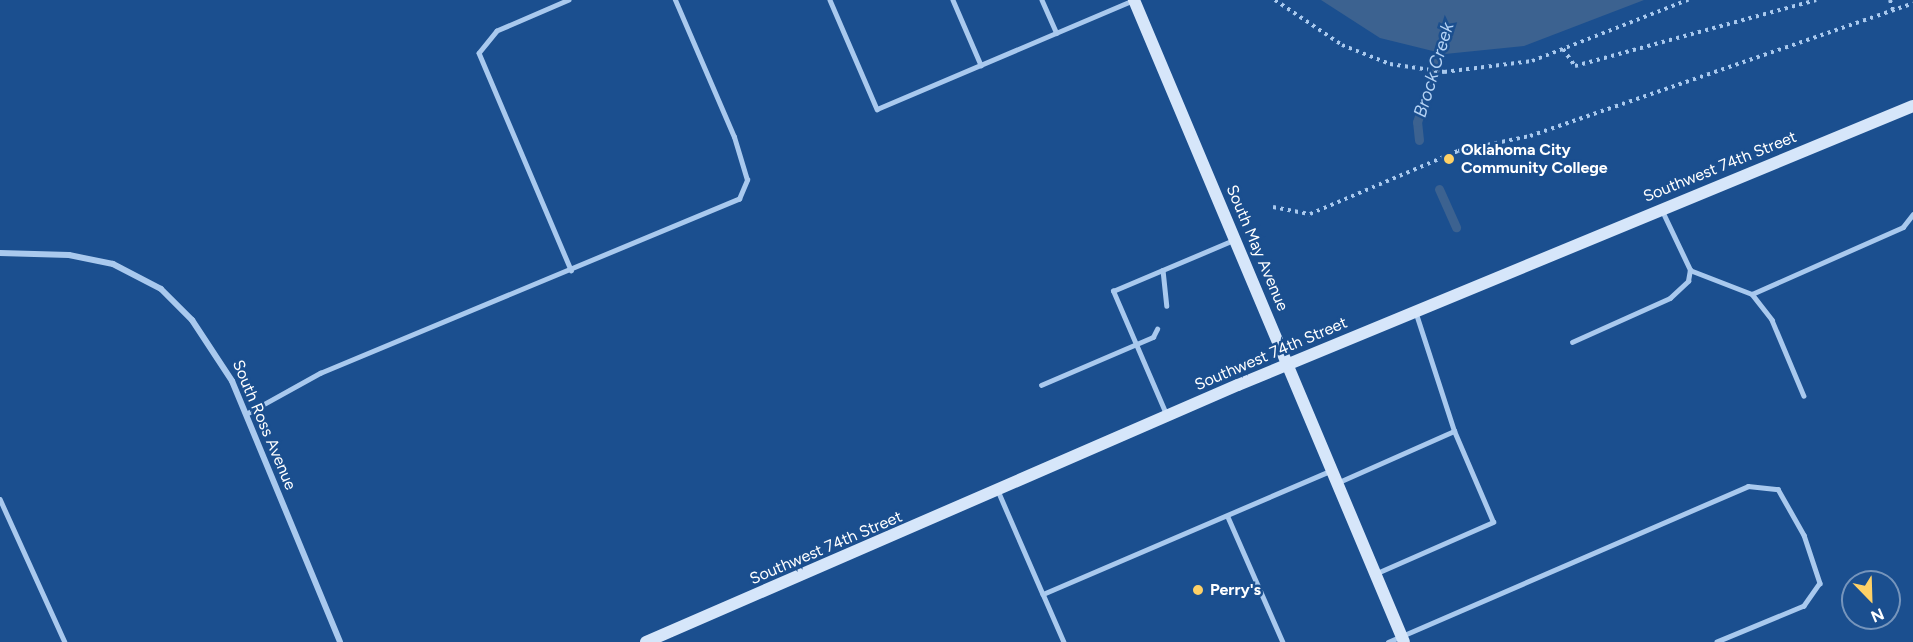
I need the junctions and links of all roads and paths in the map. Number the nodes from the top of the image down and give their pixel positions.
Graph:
1 (569, 0) edge
2 (675, 0) edge
3 (830, 0) edge
4 (953, 0) edge
5 (1042, 0) edge
6 (1134, 0) edge
7 (1275, 0) edge
8 (1688, 0) edge
9 (1816, 0) edge
10 (1890, 0) edge
11 (1913, 3) edge
12 (1893, 10) junction
13 (1057, 33) junction
14 (1563, 49) junction
15 (981, 65) junction
16 (1911, 111) edge
17 (1273, 207) dead end
18 (1661, 208) junction
19 (1913, 214) edge
20 (1235, 239) junction
21 (0, 253) edge
22 (571, 270) junction
23 (1163, 270) junction
24 (1690, 270) junction
25 (1752, 294) junction
26 (1167, 306) dead end
27 (1416, 311) junction
28 (1157, 329) dead end
29 (1572, 342) dead end
30 (1137, 345) junction
31 (1289, 365) junction
32 (1041, 385) dead end
33 (1804, 396) dead end
34 (246, 414) junction
35 (1167, 416) junction
36 (1454, 431) junction
37 (1332, 470) junction
38 (1337, 483) junction
39 (999, 493) junction
40 (0, 499) edge
41 (1228, 517) junction
42 (1375, 574) junction
43 (1043, 594) junction
44 (1402, 639) edge
45 (65, 642) edge
46 (340, 642) edge
47 (646, 642) edge
48 (1064, 642) edge
49 (1283, 642) edge
50 (1388, 642) edge
51 (1717, 642) edge

1 - 22 lane
2 - 22 lane
3 - 15 lane
4 - 15 lane
5 - 13 lane
6 - 13 lane
6 - 20 main road, South May Avenue
7 - 14 path
8 - 14 path
9 - 14 path
10 - 12 path
11 - 12 path
12 - 17 path
13 - 15 lane
16 - 18 main road, Southwest 74th Street
18 - 24 lane
18 - 27 main road, Southwest 74th Street
19 - 25 lane
20 - 23 lane
20 - 31 main road, South May Avenue
21 - 34 street, South Ross Avenue
22 - 34 lane
23 - 26 lane
23 - 30 lane
24 - 25 lane
24 - 29 lane
25 - 33 lane
27 - 31 main road, Southwest 74th Street
27 - 36 lane
28 - 30 lane
30 - 32 lane
30 - 35 lane
31 - 35 main road, Southwest 74th Street
31 - 37 main road, South May Avenue
34 - 46 street, South Ross Avenue
35 - 39 main road, Southwest 74th Street
36 - 38 lane
36 - 42 lane
37 - 38 main road, South May Avenue
37 - 41 lane
38 - 42 main road, South May Avenue
39 - 43 lane
39 - 47 main road, Southwest 74th Street
40 - 45 lane
41 - 43 lane
41 - 49 lane
42 - 44 main road, South May Avenue
43 - 48 lane
44 - 50 lane
44 - 51 lane

